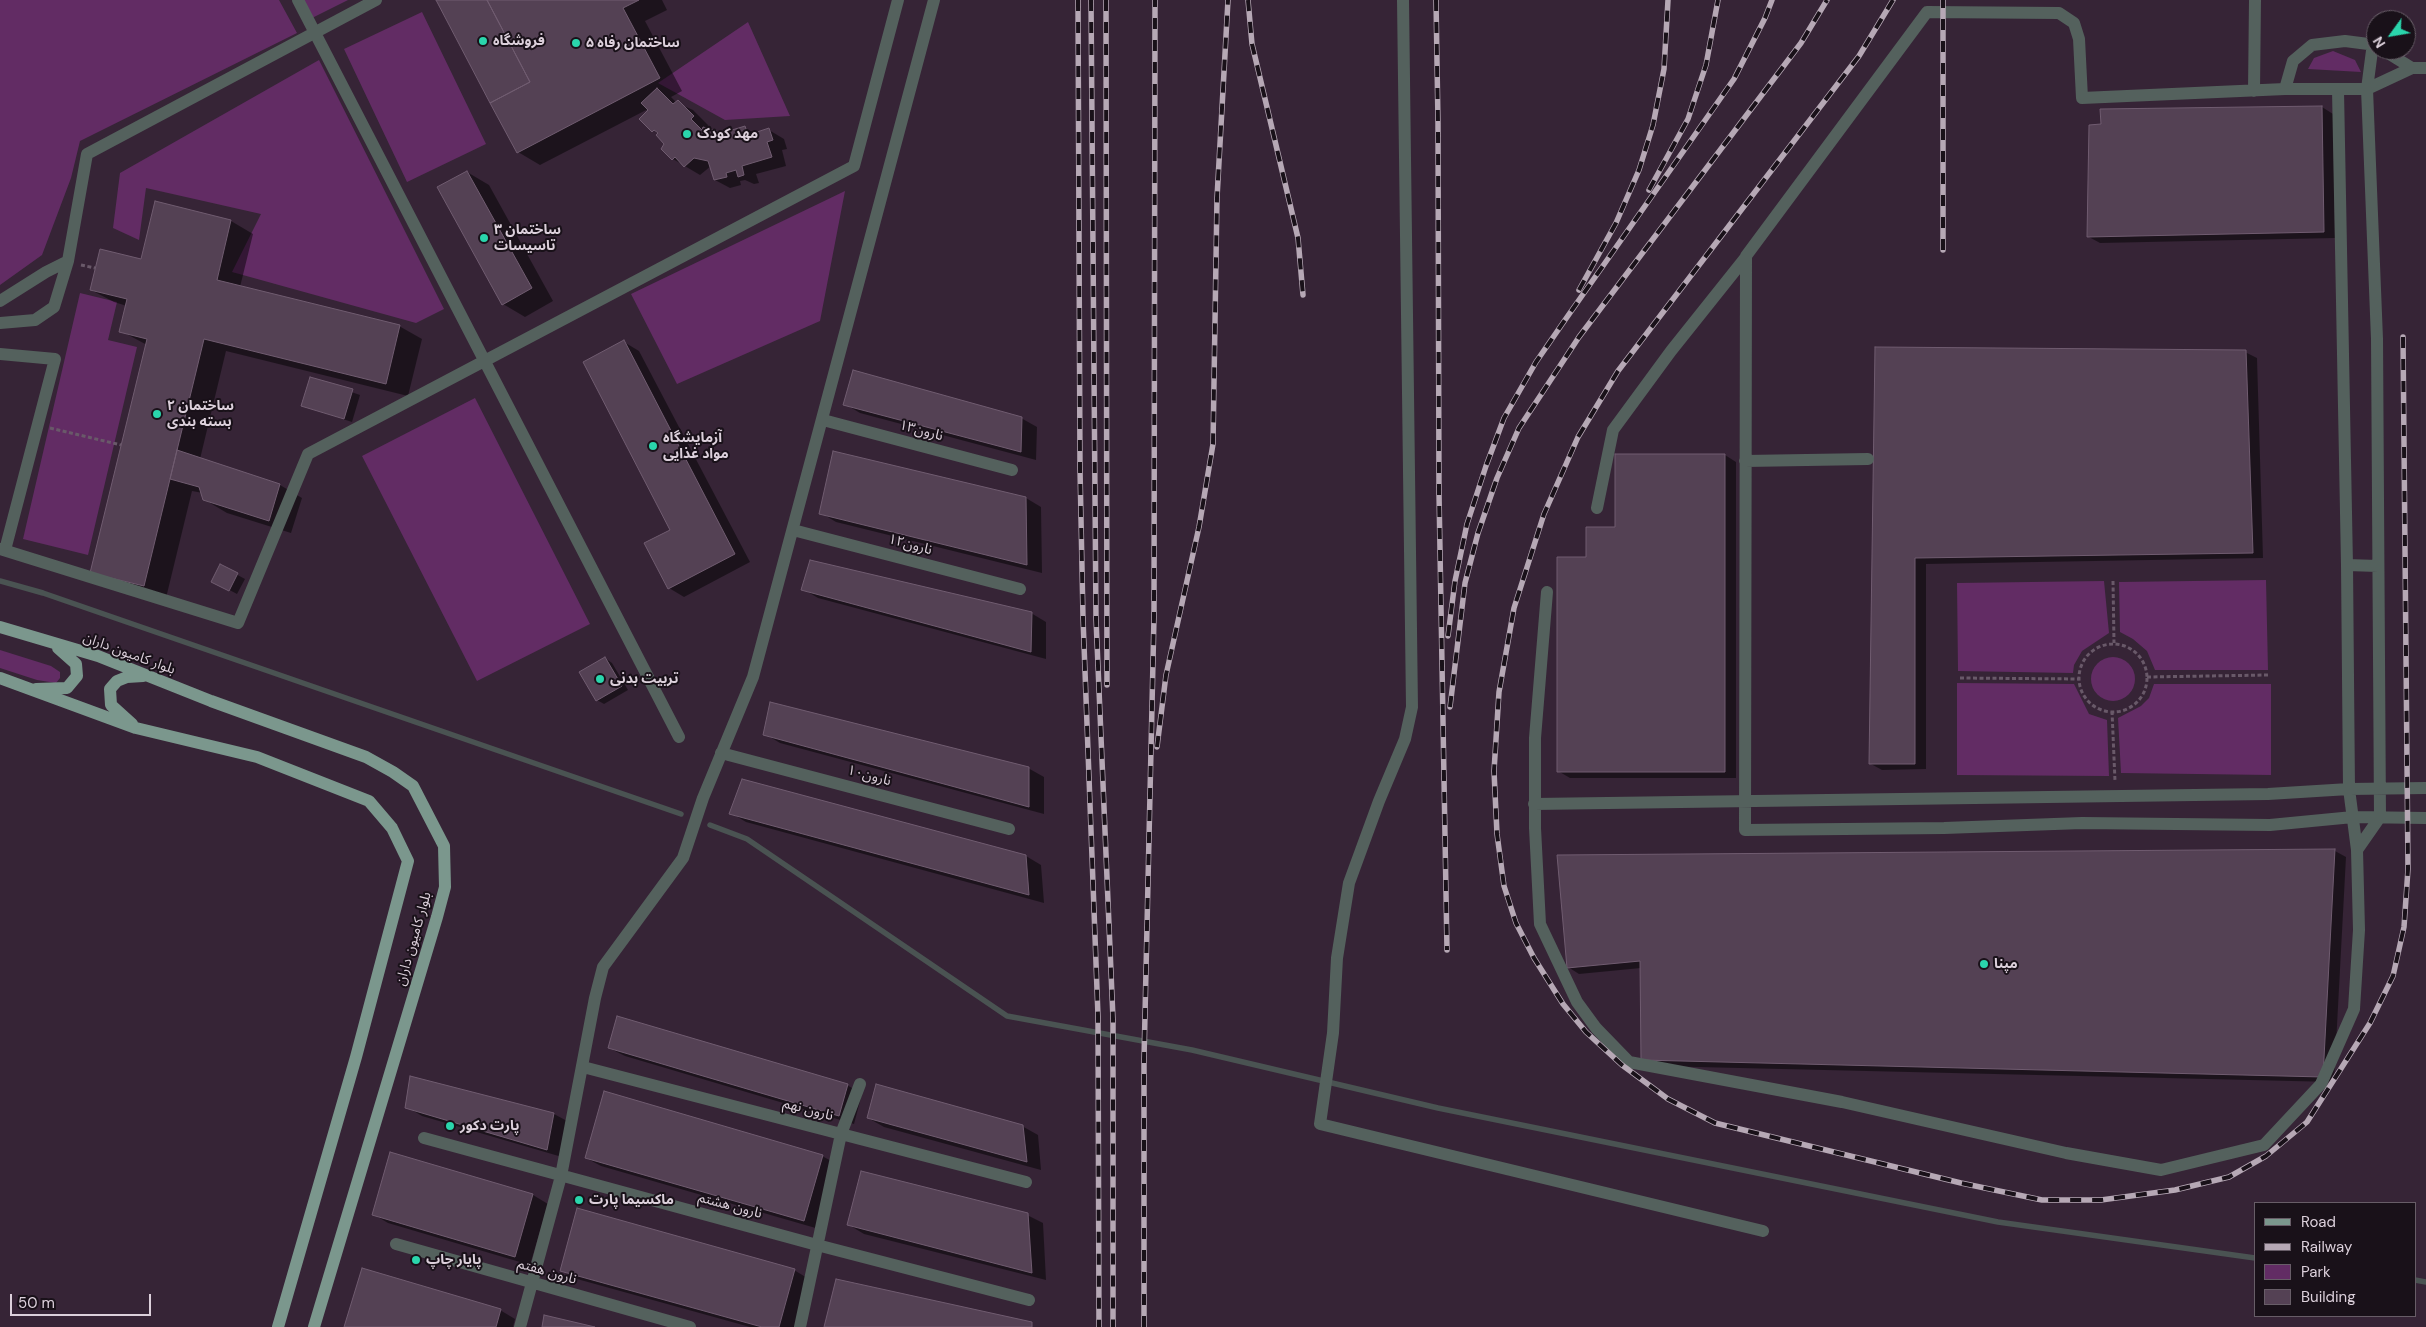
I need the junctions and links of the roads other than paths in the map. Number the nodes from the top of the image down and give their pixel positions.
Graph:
1 (298, 0) edge
2 (376, 0) edge
3 (898, 0) edge
4 (934, 0) edge
5 (1403, 0) edge
6 (2255, 0) edge
7 (316, 31) junction
8 (2366, 44) edge
9 (2374, 60) edge
10 (2399, 60) edge
11 (2412, 68) junction
12 (2426, 68) edge
13 (2285, 89) junction
14 (2367, 89) junction
15 (2338, 90) junction
16 (2254, 91) junction
17 (1746, 257) junction
18 (68, 261) junction
19 (0, 301) edge
20 (0, 323) edge
21 (0, 354) edge
22 (485, 359) junction
23 (823, 420) junction
24 (1868, 459) dead end
25 (1745, 461) junction
26 (1012, 470) dead end
27 (1598, 508) dead end
28 (793, 530) junction
29 (2, 550) edge
30 (2347, 566) junction
31 (2378, 566) junction
32 (1020, 589) dead end
33 (1548, 592) dead end
34 (0, 626) edge
35 (48, 643) junction
36 (148, 676) junction
37 (0, 678) edge
38 (31, 689) junction
39 (136, 728) junction
40 (679, 737) dead end
41 (721, 753) junction
42 (2426, 788) edge
43 (2349, 789) junction
44 (2380, 789) junction
45 (1745, 802) junction
46 (1534, 804) junction
47 (2353, 817) junction
48 (2380, 817) junction
49 (2426, 818) edge
50 (1009, 828) dead end
51 (2357, 850) junction
52 (583, 1067) junction
53 (860, 1084) dead end
54 (842, 1134) junction
55 (424, 1138) dead end
56 (561, 1176) junction
57 (1026, 1182) dead end
58 (1763, 1231) dead end
59 (396, 1244) dead end
60 (817, 1245) junction
61 (533, 1284) junction
62 (1028, 1300) dead end
63 (278, 1327) edge
64 (314, 1327) edge
65 (520, 1327) edge
66 (690, 1327) edge
67 (800, 1327) edge

1 - 7 lane
2 - 7 lane
3 - 22 lane
4 - 23 lane
5 - 58 lane
6 - 16 lane
7 - 18 lane
7 - 22 lane
8 - 13 lane
9 - 14 lane
10 - 11 lane
11 - 12 lane
11 - 14 lane
13 - 15 lane
13 - 16 lane
14 - 15 lane
14 - 31 lane
15 - 30 lane
16 - 17 lane
17 - 25 lane
17 - 27 lane
18 - 19 lane
18 - 20 lane
21 - 29 lane
22 - 29 lane
22 - 40 lane
23 - 26 lane, نارون۱۳
23 - 28 lane
24 - 25 lane
25 - 45 lane
28 - 32 lane, نارون۱۲
28 - 41 lane
30 - 31 lane
30 - 43 lane
31 - 44 lane
33 - 46 lane
34 - 35 main road, بلوار کامیون داران
35 - 36 main road, بلوار کامیون داران
35 - 38 main road
36 - 39 main road
36 - 64 main road, بلوار کامیون داران
37 - 38 main road, بلوار کامیون داران
38 - 39 main road, بلوار کامیون داران
39 - 63 main road, بلوار کامیون داران
41 - 50 lane, نارون۱۰
41 - 52 lane
42 - 44 lane
43 - 44 lane
43 - 45 lane
43 - 47 lane
44 - 48 lane
45 - 46 lane
45 - 47 lane
46 - 51 lane
47 - 48 lane
47 - 51 lane
48 - 49 lane
48 - 51 lane
52 - 54 lane, نارون نهم
52 - 56 lane
53 - 54 lane
54 - 57 lane, نارون نهم
54 - 60 lane
55 - 56 lane, نارون هشتم
56 - 60 lane, نارون هشتم
56 - 61 lane
59 - 61 lane, نارون هفتم
60 - 62 lane, نارون هشتم
60 - 67 lane
61 - 65 lane
61 - 66 lane, نارون هفتم

